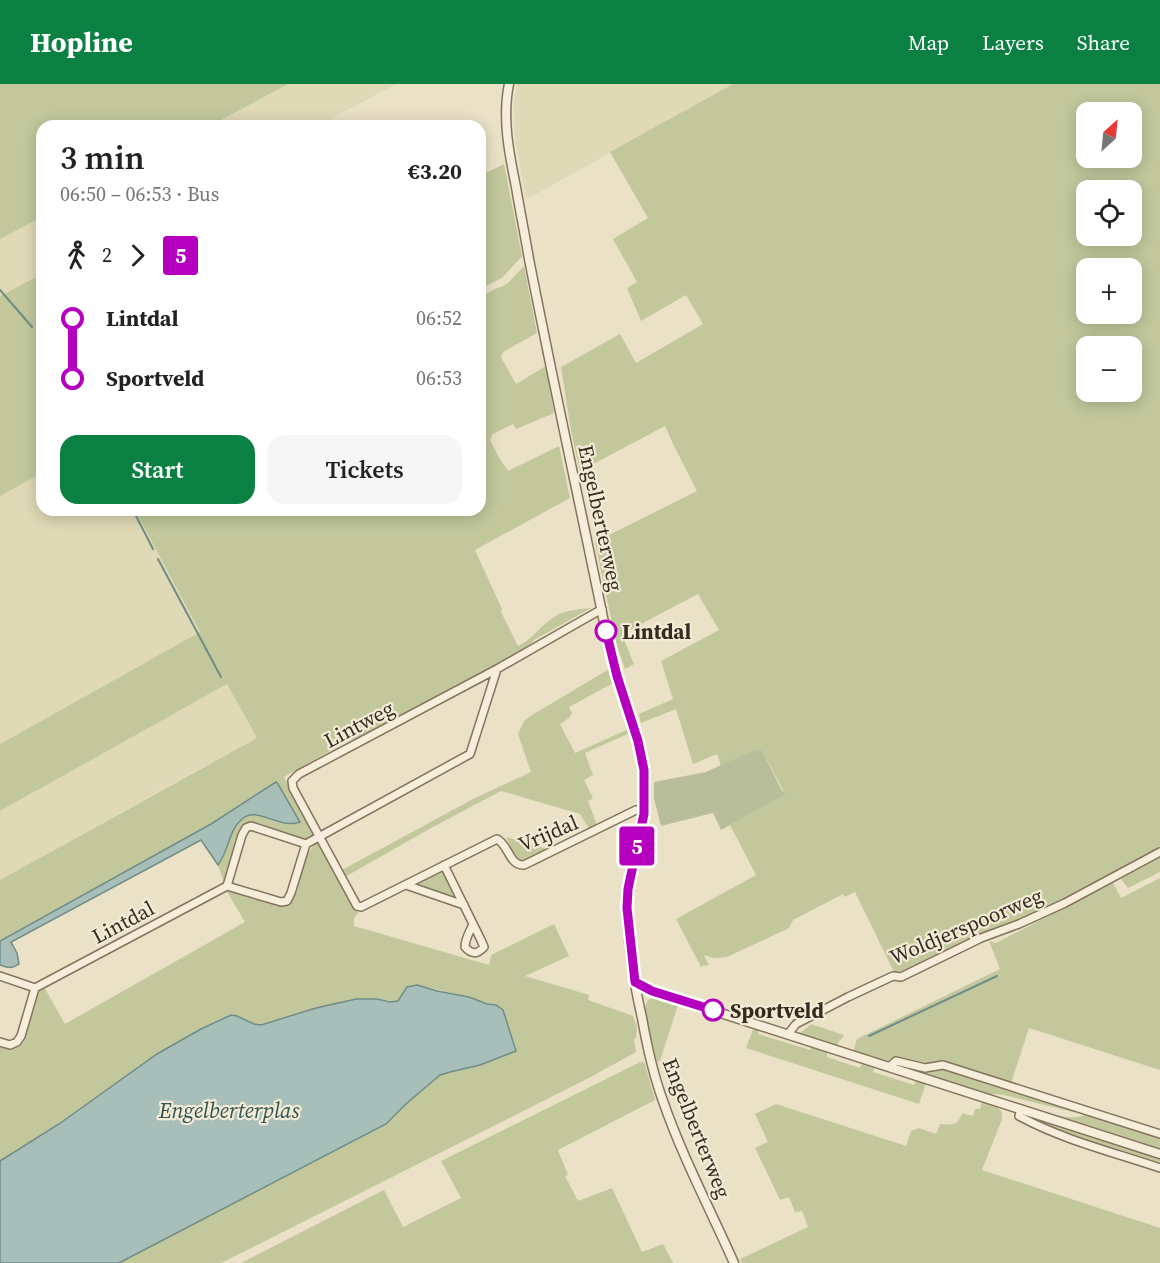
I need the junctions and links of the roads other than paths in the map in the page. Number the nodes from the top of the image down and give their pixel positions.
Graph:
1 (509, 84) edge
2 (602, 609) junction
3 (497, 669) junction
4 (644, 809) junction
5 (319, 836) junction
6 (306, 844) junction
7 (1160, 852) edge
8 (444, 865) junction
9 (406, 885) junction
10 (227, 886) junction
11 (464, 905) junction
12 (473, 924) dead end
13 (0, 976) edge
14 (635, 982) junction
15 (35, 988) junction
16 (652, 991) junction
17 (638, 1001) junction
18 (788, 1034) junction
19 (0, 1042) edge
20 (889, 1066) junction
21 (1021, 1109) junction
22 (1160, 1134) edge
23 (1160, 1154) edge
24 (1160, 1168) edge
25 (734, 1263) edge

1 - 2 street, Engelberterweg
2 - 3 street
2 - 4 street, Engelberterweg
3 - 5 street
3 - 5 street, Lintweg
4 - 8 street, Vrijdal
4 - 14 street, Engelberterweg
5 - 6 street
5 - 9 street, Vrijdal
6 - 10 street
6 - 10 street
7 - 18 street, Woldjerspoorweg
8 - 9 street, Vrijdal
8 - 11 street
9 - 11 street
10 - 15 street, Lintdal
11 - 12 street
13 - 15 street
14 - 16 street
14 - 17 street, Engelberterweg
15 - 19 street
16 - 17 street
16 - 18 street
17 - 25 street, Engelberterweg
18 - 20 street
20 - 21 street
20 - 22 street
21 - 23 street
21 - 24 street

